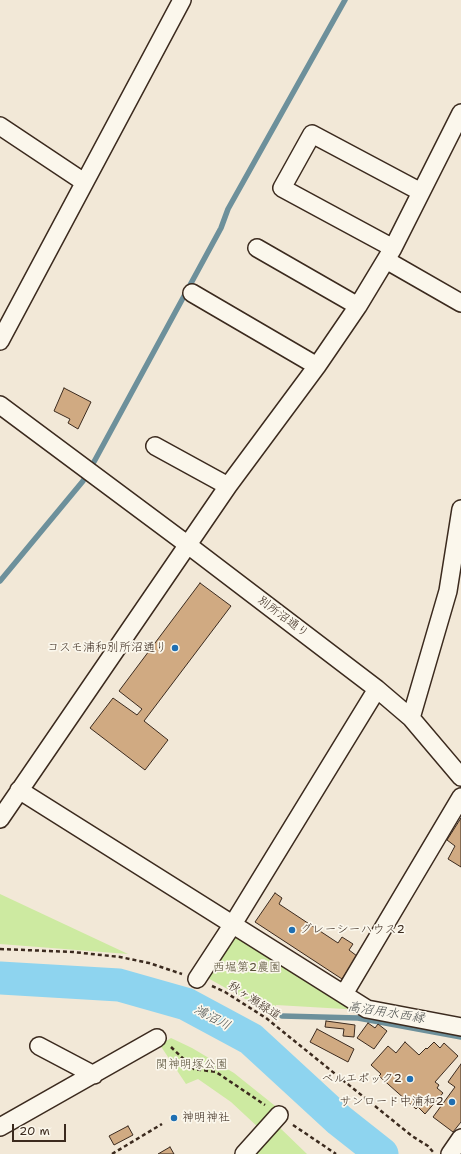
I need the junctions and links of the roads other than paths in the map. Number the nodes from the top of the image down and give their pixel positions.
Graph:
1 (182, 0) edge
2 (461, 113) edge
3 (0, 126) edge
4 (84, 182) junction
5 (421, 192) junction
6 (257, 248) dead end
7 (390, 254) junction
8 (192, 294) dead end
9 (461, 303) edge
10 (358, 306) junction
11 (0, 341) edge
12 (317, 366) junction
13 (0, 405) edge
14 (155, 446) dead end
15 (228, 486) junction
16 (461, 509) edge
17 (188, 545) junction
18 (377, 689) junction
19 (412, 718) junction
20 (461, 777) edge
21 (19, 790) junction
22 (461, 797) edge
23 (0, 819) edge
24 (233, 924) junction
25 (197, 979) road end
26 (344, 994) junction
27 (461, 1027) edge
28 (157, 1038) road end
29 (39, 1046) dead end
30 (94, 1075) junction
31 (279, 1115) road end
32 (0, 1128) edge
33 (461, 1138) edge
34 (244, 1154) edge
35 (450, 1154) edge

1 - 4 street
2 - 5 street
3 - 4 street
4 - 11 street
5 - 7 street
5 - 7 street
6 - 10 street
7 - 9 street
7 - 10 street
8 - 12 street
10 - 12 street
12 - 15 street
13 - 17 street, 別所沼通り
14 - 15 street
15 - 17 street
16 - 19 street
17 - 18 street, 別所沼通り
17 - 21 street
18 - 19 street, 別所沼通り
18 - 24 street
19 - 20 street, 別所沼通り
21 - 23 street
21 - 24 street
22 - 26 street
24 - 25 street
24 - 26 street
26 - 27 street
28 - 30 street
29 - 30 street
30 - 32 street
31 - 34 street
33 - 35 street

